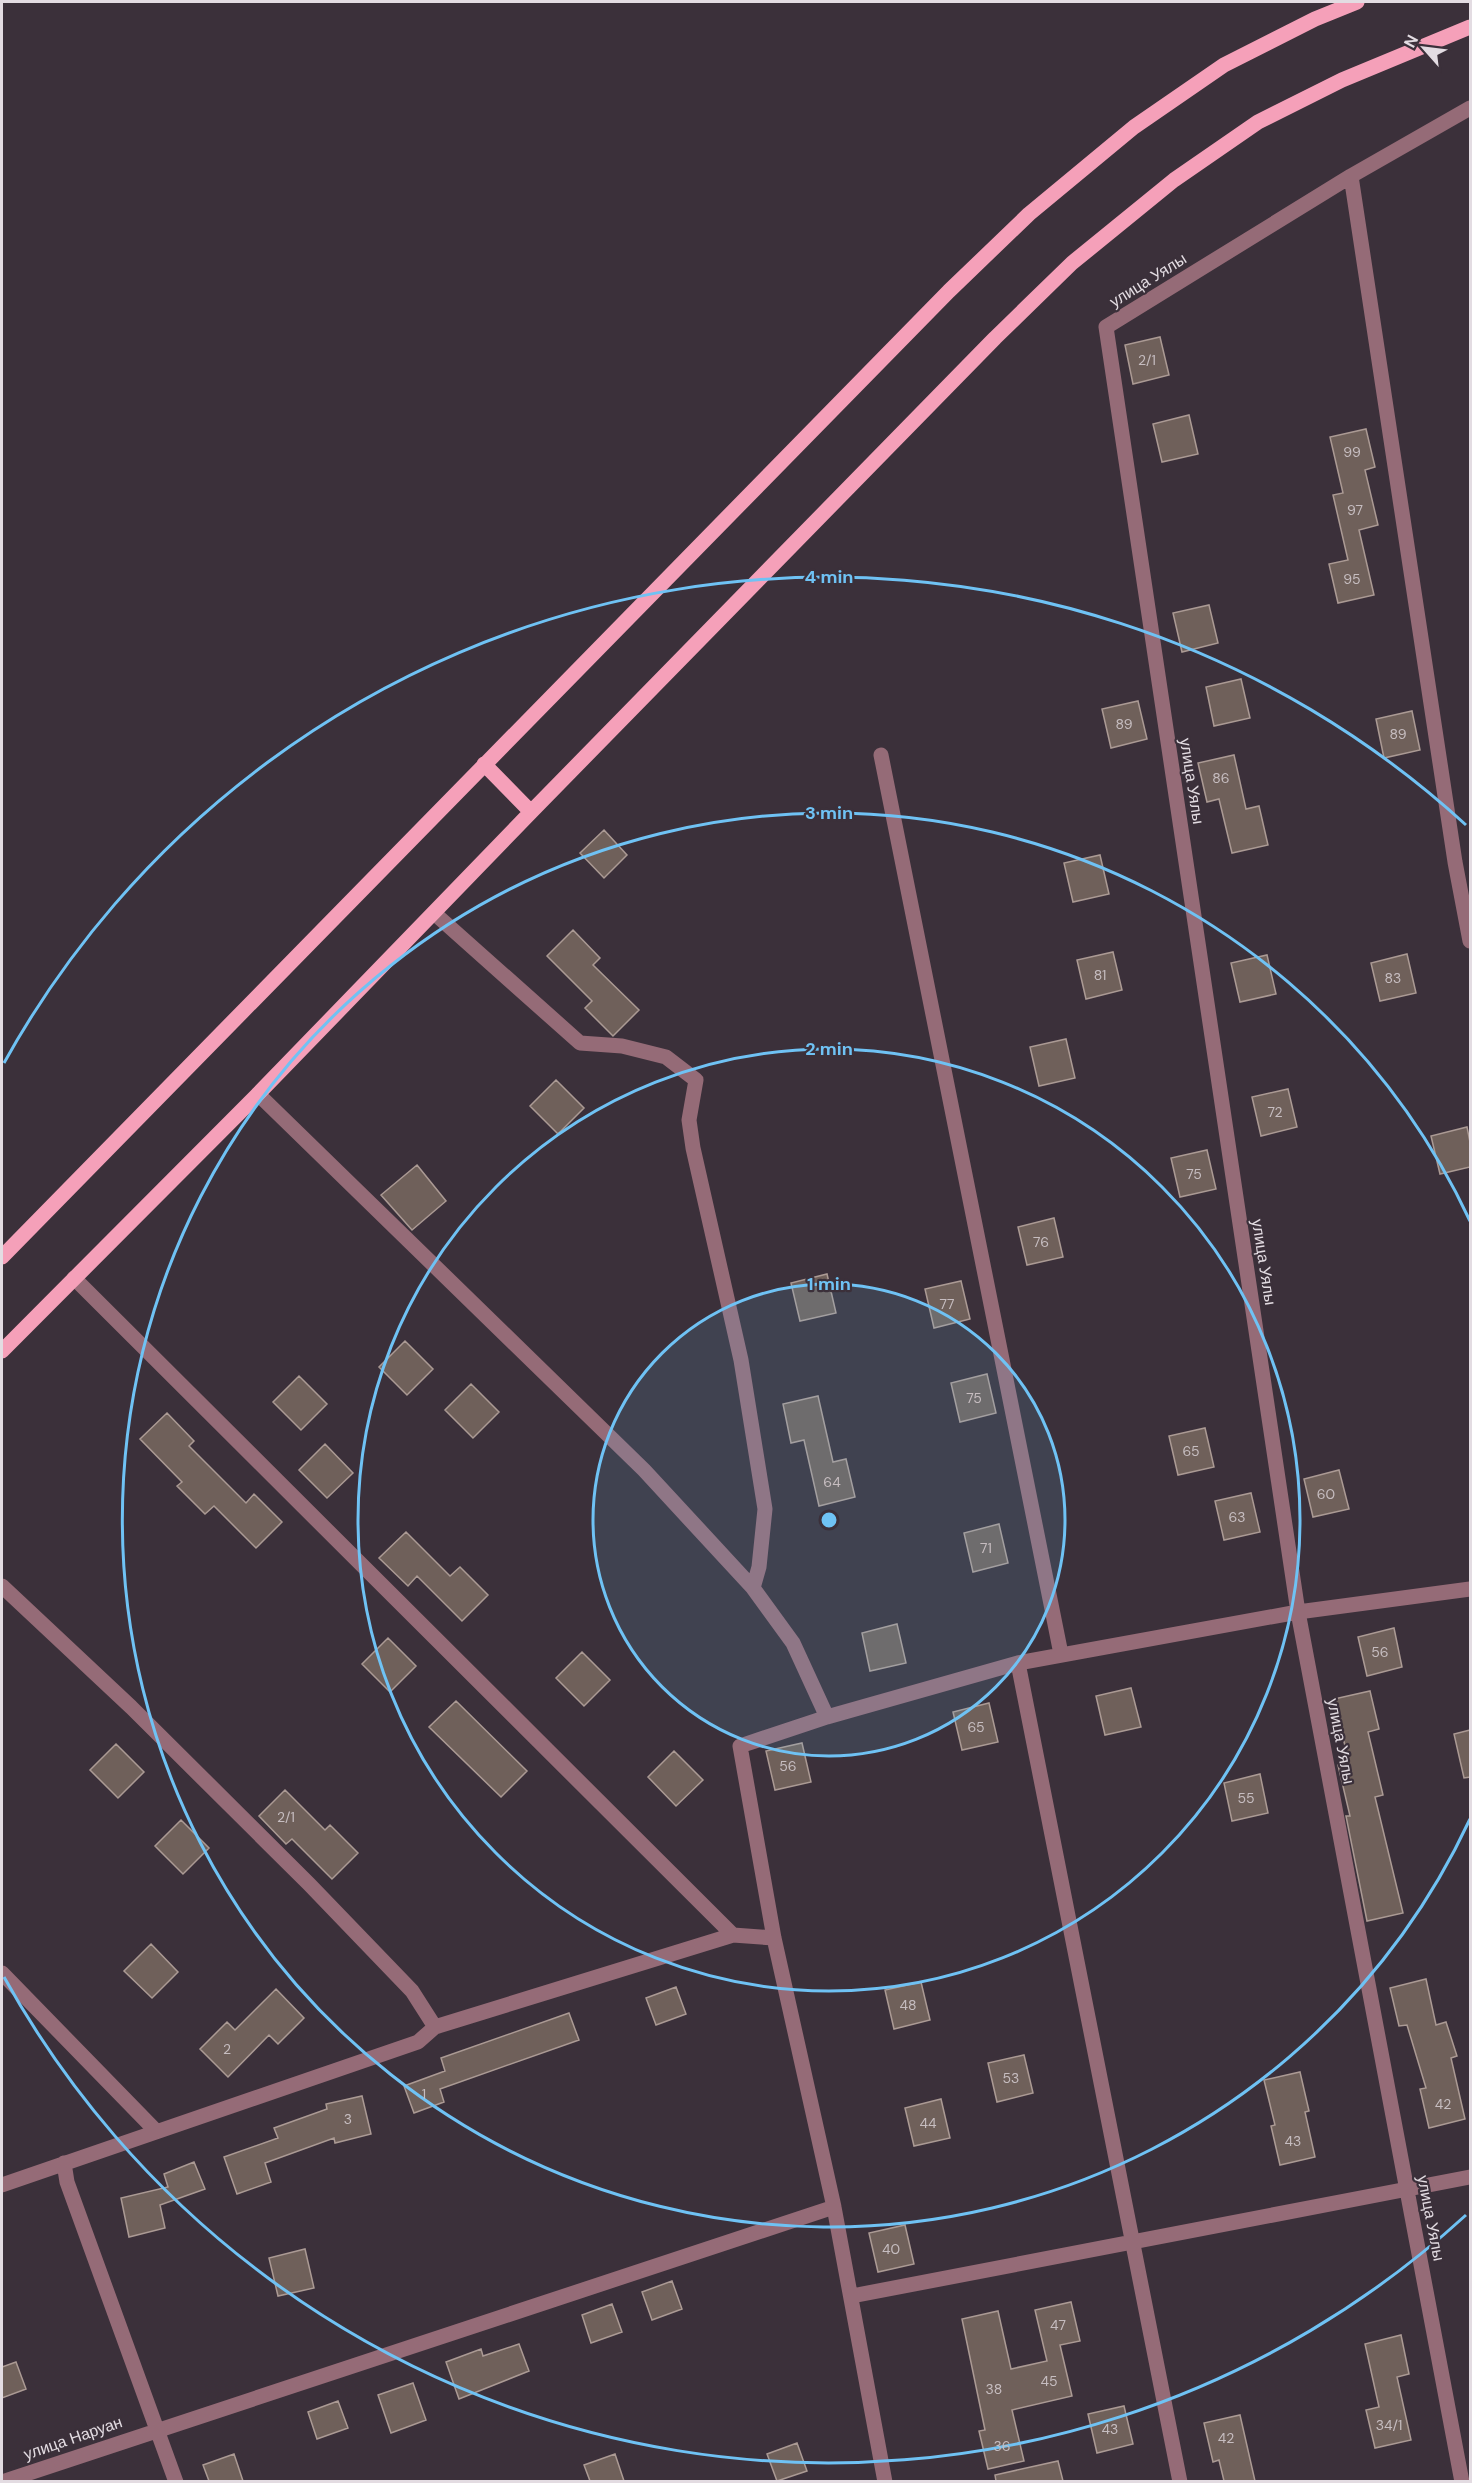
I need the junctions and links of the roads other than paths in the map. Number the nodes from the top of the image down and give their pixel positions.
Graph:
1 (1357, 2) edge
2 (1470, 27) edge
3 (1470, 108) edge
4 (1351, 176) junction
5 (881, 755) dead end
6 (484, 764) junction
7 (531, 812) junction
8 (434, 913) junction
9 (1470, 941) edge
10 (258, 1094) junction
11 (2, 1257) edge
12 (74, 1278) junction
13 (2, 1351) edge
14 (2, 1586) edge
15 (753, 1588) junction
16 (1470, 1589) edge
17 (1298, 1612) junction
18 (1061, 1654) junction
19 (1018, 1663) junction
20 (827, 1717) junction
21 (733, 1935) junction
22 (774, 1938) junction
23 (2, 1973) edge
24 (435, 2027) junction
25 (156, 2131) junction
26 (64, 2163) junction
27 (1470, 2177) edge
28 (2, 2185) edge
29 (1407, 2188) junction
30 (834, 2207) junction
31 (1133, 2243) junction
32 (852, 2296) junction
33 (156, 2430) junction
34 (2, 2481) edge
35 (177, 2481) edge
36 (885, 2481) edge
37 (1180, 2481) edge
38 (1462, 2481) edge

1 - 6 main road
2 - 7 main road
3 - 4 street
4 - 9 street
4 - 17 street, улица Уялы
5 - 18 street
6 - 7 main road
6 - 11 main road
7 - 8 main road
8 - 10 main road
8 - 15 street
10 - 12 main road
10 - 15 street
12 - 13 main road
12 - 21 street
14 - 24 street
15 - 20 street
16 - 17 street
17 - 18 street
17 - 29 street, улица Уялы
18 - 19 street
19 - 20 street
19 - 31 street
20 - 22 street
21 - 22 street
21 - 24 street
22 - 30 street
23 - 25 street
24 - 25 street
25 - 26 street
26 - 28 street
26 - 33 street
27 - 29 street
29 - 31 street
29 - 38 street, улица Уялы
30 - 32 street
30 - 33 street, улица Наруан
31 - 32 street
31 - 37 street
32 - 36 street
33 - 34 street, улица Наруан
33 - 35 street

